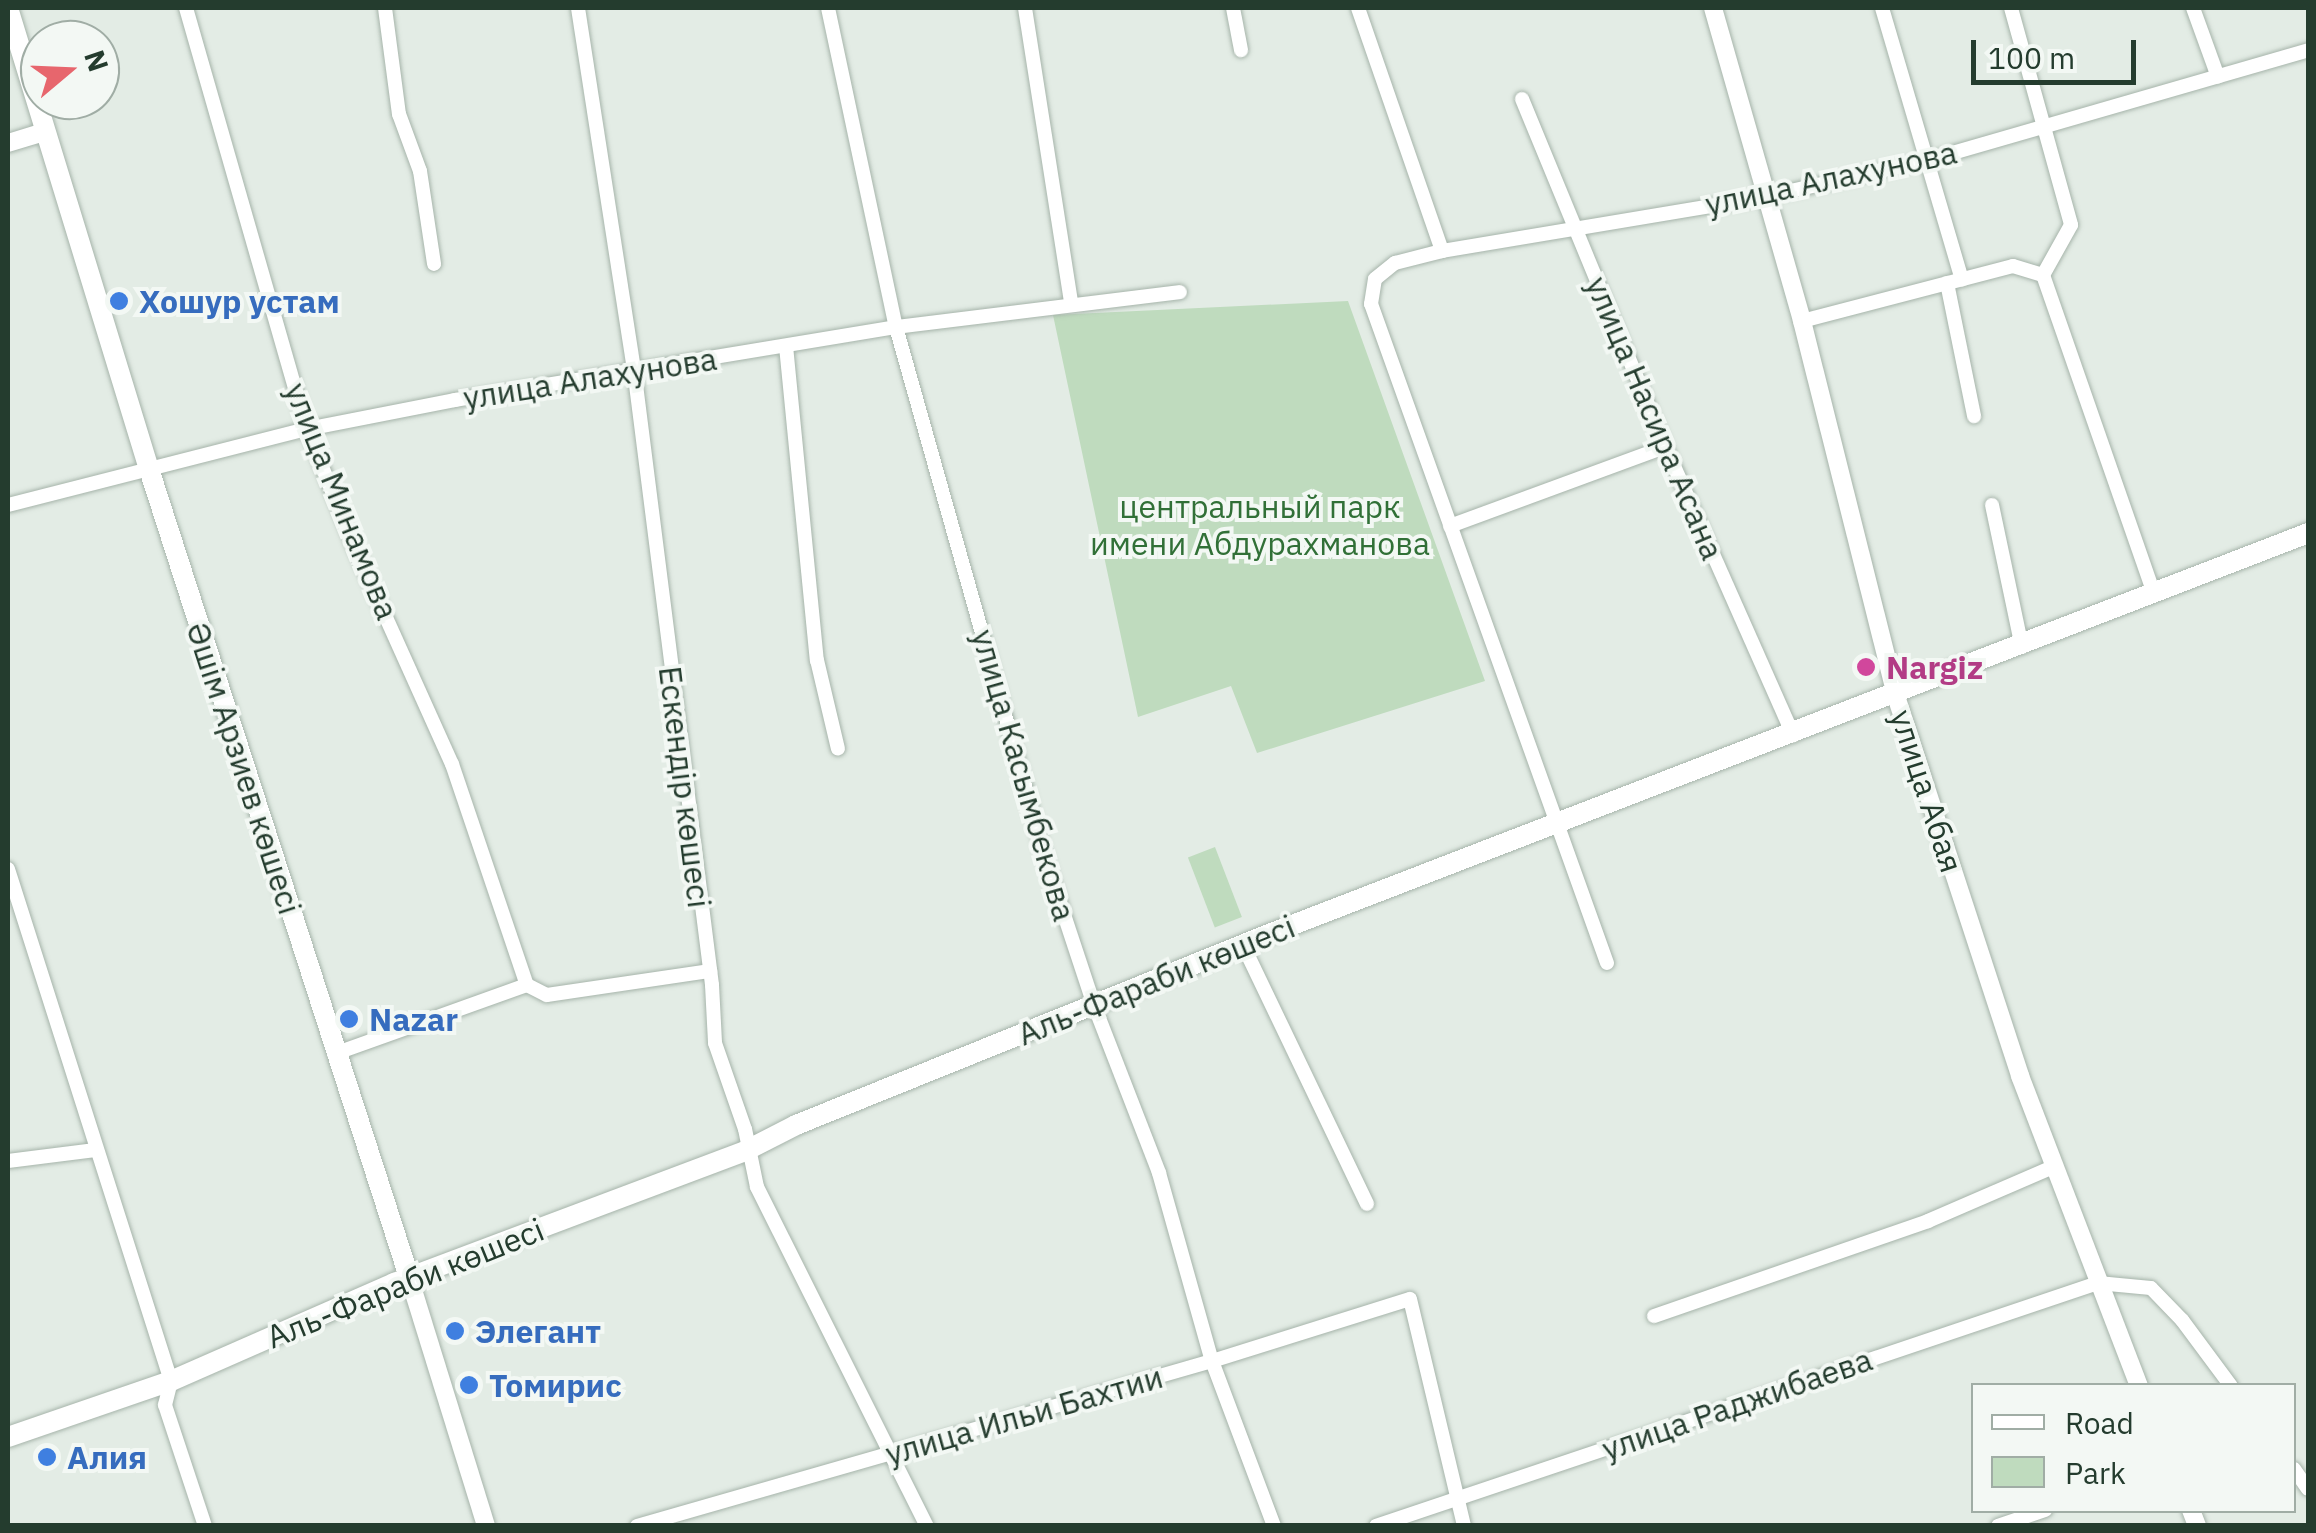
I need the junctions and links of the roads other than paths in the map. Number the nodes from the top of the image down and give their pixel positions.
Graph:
1 (8, 8) edge
2 (186, 8) edge
3 (385, 8) edge
4 (578, 8) edge
5 (828, 8) edge
6 (1025, 8) edge
7 (1233, 8) edge
8 (1358, 8) edge
9 (1713, 8) edge
10 (1882, 8) edge
11 (2011, 8) edge
12 (2193, 8) edge
13 (1241, 50) dead end
14 (2308, 50) edge
15 (2218, 78) junction
16 (1522, 99) dead end
17 (2047, 127) junction
18 (45, 132) junction
19 (8, 142) edge
20 (1928, 160) junction
21 (1764, 197) junction
22 (1578, 232) junction
23 (1442, 252) junction
24 (434, 264) dead end
25 (2042, 275) junction
26 (1955, 281) junction
27 (1180, 292) dead end
28 (1072, 304) junction
29 (1802, 320) junction
30 (896, 328) junction
31 (786, 346) junction
32 (634, 369) junction
33 (1974, 416) dead end
34 (306, 429) junction
35 (1665, 447) junction
36 (150, 469) junction
37 (8, 505) edge
38 (1992, 505) dead end
39 (1450, 526) junction
40 (2308, 533) edge
41 (2154, 594) junction
42 (2022, 647) junction
43 (1896, 696) junction
44 (1793, 735) junction
45 (838, 749) dead end
46 (1555, 826) junction
47 (8, 869) edge
48 (1243, 945) junction
49 (1607, 964) dead end
50 (710, 972) junction
51 (527, 985) junction
52 (1094, 1005) junction
53 (334, 1054) junction
54 (94, 1150) junction
55 (747, 1150) junction
56 (8, 1161) edge
57 (2053, 1167) junction
58 (1367, 1204) dead end
59 (408, 1277) junction
60 (2098, 1283) junction
61 (1654, 1316) dead end
62 (1212, 1361) junction
63 (171, 1380) junction
64 (2138, 1383) edge
65 (2229, 1383) edge
66 (8, 1437) edge
67 (892, 1453) junction
68 (1454, 1499) junction
69 (2028, 1521) edge
70 (204, 1526) edge
71 (486, 1526) edge
72 (637, 1526) edge
73 (927, 1526) edge
74 (1274, 1526) edge
75 (1376, 1526) edge
76 (1464, 1526) edge
77 (1998, 1526) edge

1 - 18 main road, Әшім Арзиев көшесі
2 - 34 street, улица Минамова
3 - 24 street
4 - 32 street, Ескендір көшесі
5 - 30 street, улица Касымбекова
6 - 28 street
7 - 13 street
8 - 23 street
9 - 21 street, улица Абая
10 - 20 street
11 - 17 street
12 - 15 street
14 - 15 street, улица Алахунова
15 - 17 street, улица Алахунова
16 - 22 street, улица Насира Асана
17 - 20 street, улица Алахунова
17 - 25 street
18 - 19 street
18 - 36 main road, Әшім Арзиев көшесі
20 - 21 street, улица Алахунова
20 - 26 street
21 - 22 street, улица Алахунова
21 - 29 street, улица Абая
22 - 23 street, улица Алахунова
22 - 35 street, улица Насира Асана
23 - 39 street, улица Алахунова
25 - 26 street
25 - 41 street
26 - 29 street
26 - 33 street
27 - 28 street, улица Алахунова
28 - 30 street, улица Алахунова
29 - 43 street, улица Абая
30 - 31 street, улица Алахунова
30 - 52 street, улица Касымбекова
31 - 32 street, улица Алахунова
31 - 45 street
32 - 34 street, улица Алахунова
32 - 50 street, Ескендір көшесі
34 - 36 street, улица Алахунова
34 - 51 street, улица Минамова
35 - 39 street
35 - 44 street, улица Насира Асана
36 - 37 street, улица Алахунова
36 - 53 main road, Әшім Арзиев көшесі
38 - 42 street
39 - 46 street
40 - 41 main road, Аль-Фараби көшесі
41 - 42 main road, Аль-Фараби көшесі
42 - 43 main road, Аль-Фараби көшесі
43 - 44 main road, Аль-Фараби көшесі
43 - 57 street, улица Абая
44 - 46 main road, Аль-Фараби көшесі
46 - 48 main road, Аль-Фараби көшесі
46 - 49 street
47 - 54 street
48 - 52 main road, Аль-Фараби көшесі
48 - 58 street
50 - 51 street
50 - 55 street, Ескендір көшесі
51 - 53 street
52 - 55 main road, Аль-Фараби көшесі
52 - 62 street, улица Касымбекова
53 - 59 main road, Әшім Арзиев көшесі
54 - 56 street
54 - 63 street
55 - 59 main road, Аль-Фараби көшесі
55 - 67 street, Ескендір көшесі
57 - 60 street, улица Абая
57 - 61 street
59 - 63 main road, Аль-Фараби көшесі
59 - 71 street, Әшім Арзиев көшесі
60 - 64 street, улица Абая
60 - 65 street
60 - 68 street, улица Раджибаева
62 - 67 street, улица Ильи Бахтии
62 - 68 street, улица Ильи Бахтии
62 - 74 street, улица Касымбекова
63 - 66 main road, Аль-Фараби көшесі
63 - 70 street
67 - 72 street, улица Ильи Бахтии
67 - 73 street, Ескендір көшесі
68 - 75 street, улица Раджибаева
68 - 76 street
69 - 77 street

